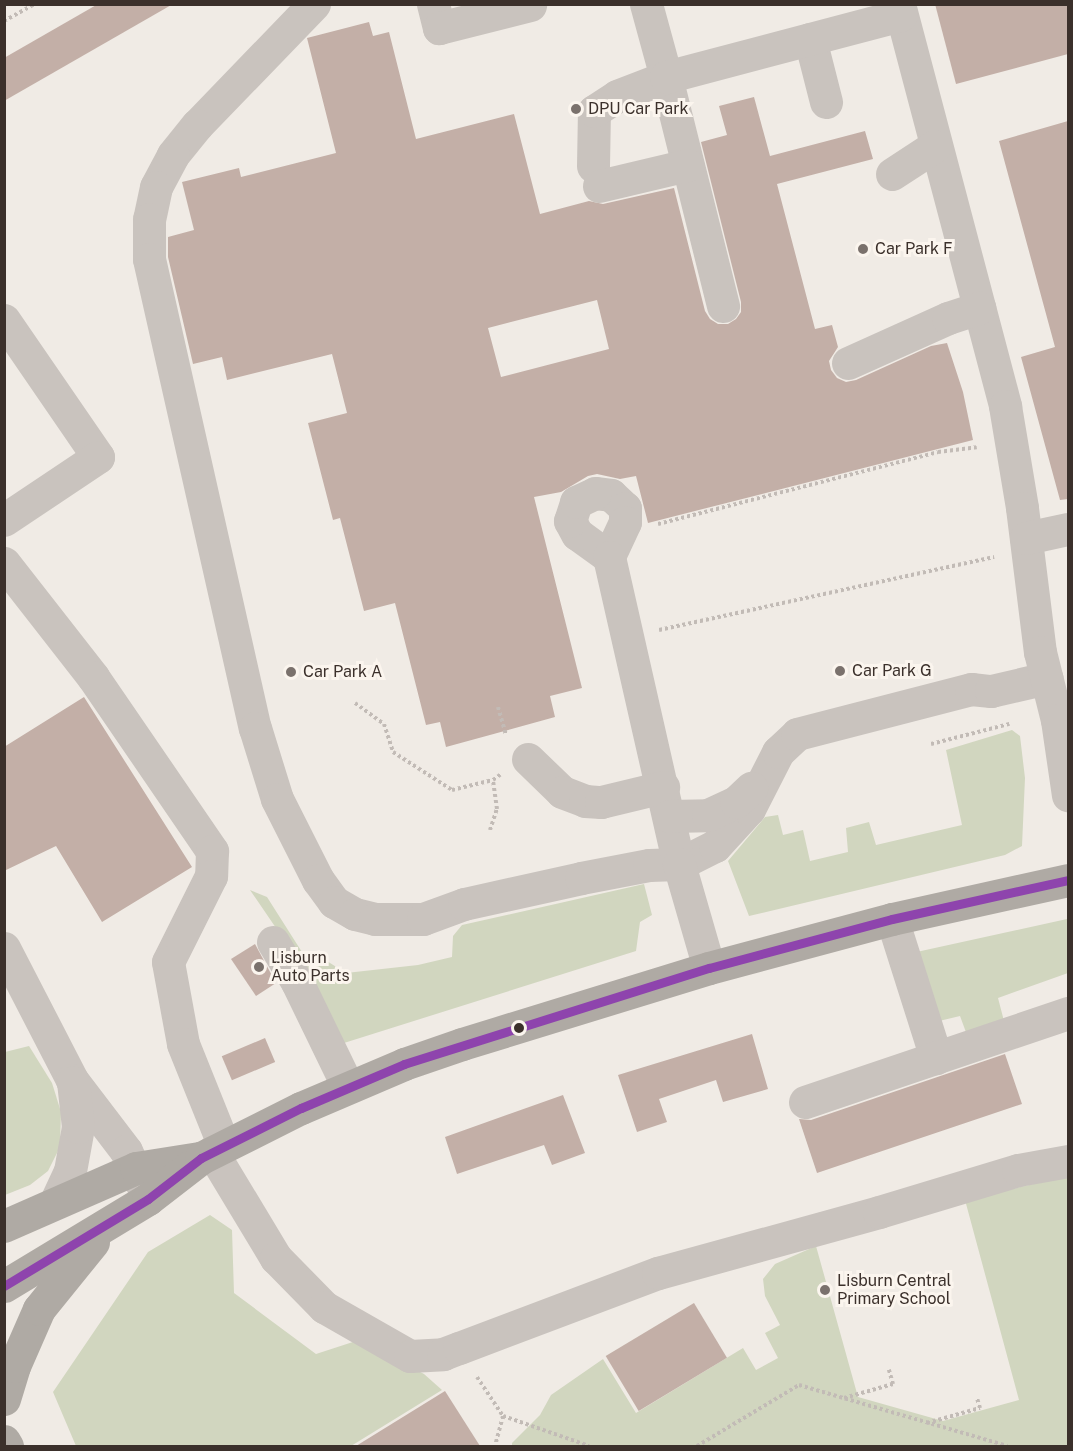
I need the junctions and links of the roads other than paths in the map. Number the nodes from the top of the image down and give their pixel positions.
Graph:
1 (314, 4) edge
2 (433, 4) edge
3 (646, 4) edge
4 (530, 5) edge
5 (900, 10) edge
6 (810, 39) junction
7 (666, 77) junction
8 (826, 102) dead end
9 (935, 146) junction
10 (688, 165) junction
11 (892, 174) dead end
12 (723, 306) dead end
13 (979, 308) junction
14 (4, 320) edge
15 (848, 363) dead end
16 (4, 520) edge
17 (1068, 529) edge
18 (1026, 538) junction
19 (609, 557) junction
20 (4, 562) edge
21 (1044, 669) junction
22 (528, 759) road end
23 (764, 777) junction
24 (1068, 795) edge
25 (666, 802) junction
26 (680, 864) junction
27 (1068, 880) edge
28 (892, 919) junction
29 (273, 942) dead end
30 (4, 948) edge
31 (709, 968) junction
32 (1068, 1013) edge
33 (936, 1058) junction
34 (72, 1080) junction
35 (348, 1087) junction
36 (805, 1102) dead end
37 (212, 1152) junction
38 (1068, 1161) edge
39 (136, 1168) junction
40 (148, 1199) junction
41 (56, 1201) junction
42 (109, 1222) junction
43 (4, 1226) edge
44 (4, 1286) edge
45 (4, 1399) edge
46 (4, 1441) edge
47 (7, 1446) edge

1 - 26 street
2 - 4 street
3 - 7 street
5 - 6 street
5 - 9 street
6 - 7 street
6 - 8 street
7 - 10 street
7 - 10 street
9 - 11 street
9 - 13 street
10 - 12 street
13 - 15 street
13 - 18 street
14 - 16 street
17 - 18 street
18 - 21 street
19 - 19 street
19 - 25 street
20 - 37 street
21 - 23 street
21 - 24 street
22 - 25 street
23 - 25 street
23 - 26 street
25 - 26 street
26 - 31 street
27 - 28 highway
28 - 31 highway
28 - 33 street
29 - 35 street
30 - 34 street
31 - 35 highway
32 - 33 street
33 - 36 street
34 - 39 street
34 - 41 street
35 - 37 highway
37 - 38 street
37 - 39 highway
37 - 40 highway
39 - 40 street
39 - 41 highway
40 - 42 highway
41 - 43 highway
42 - 44 highway
42 - 45 highway
46 - 47 highway

